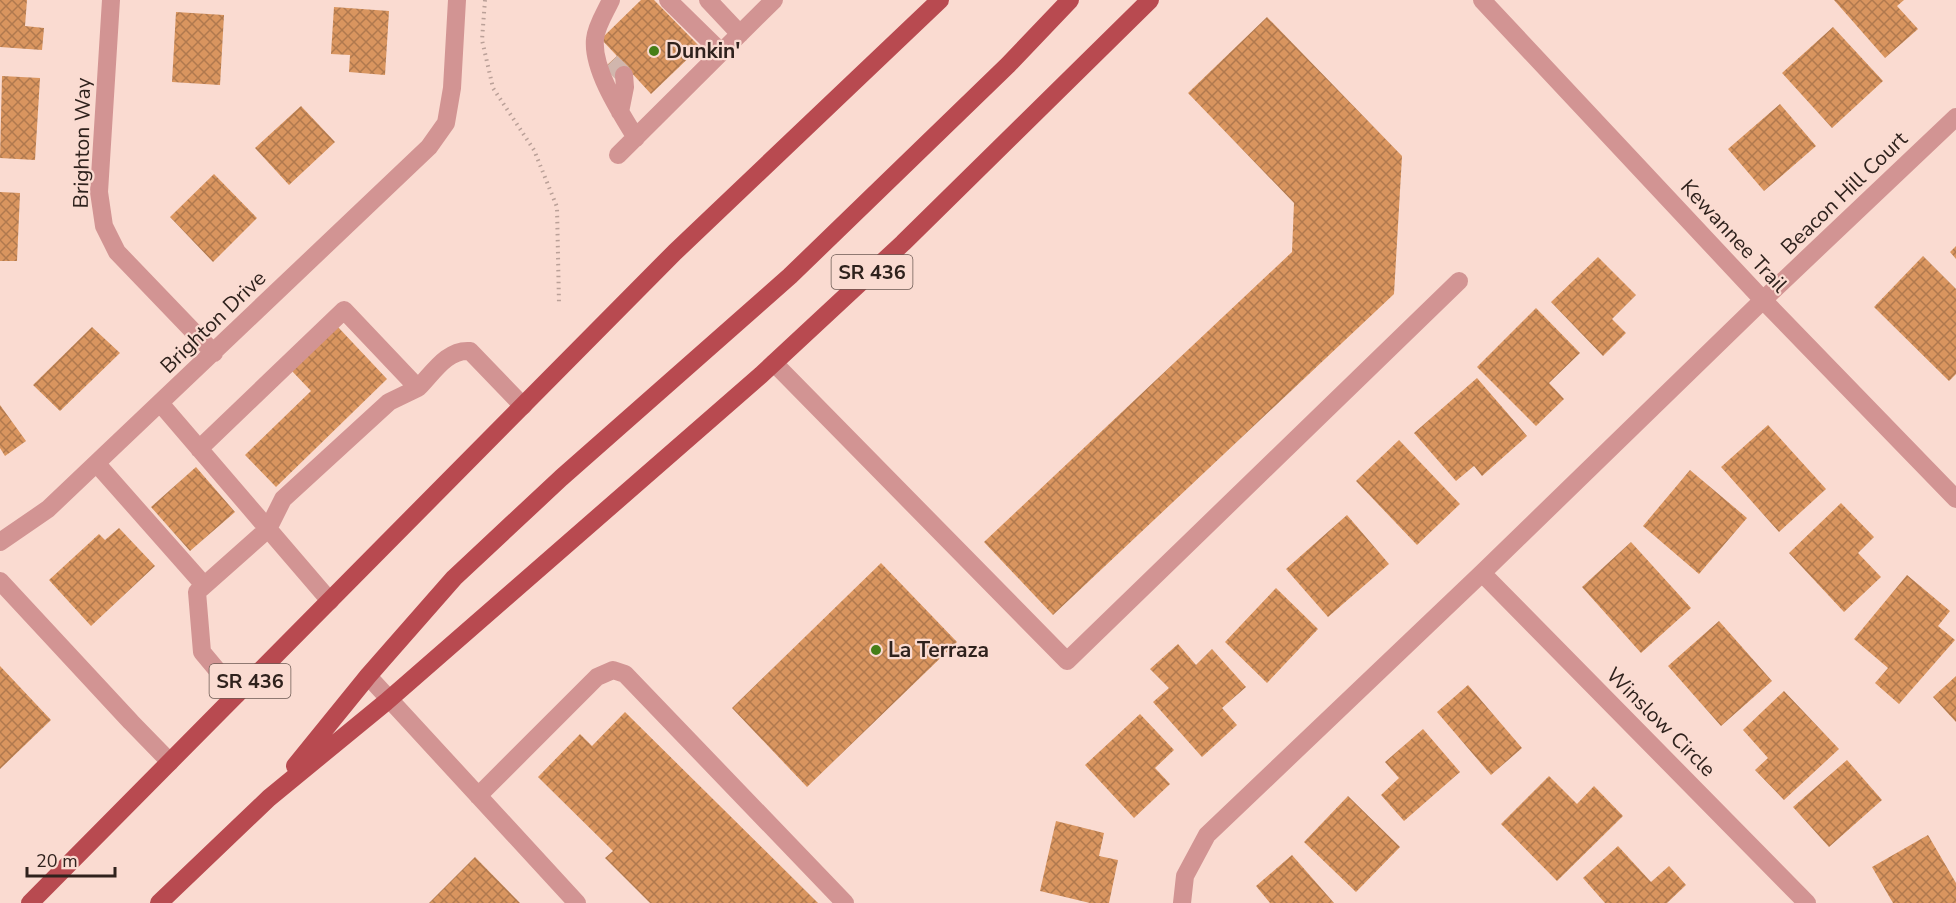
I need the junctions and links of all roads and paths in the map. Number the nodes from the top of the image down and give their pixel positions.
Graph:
1 (111, 0) edge
2 (457, 0) edge
3 (484, 0) edge
4 (611, 0) edge
5 (668, 0) edge
6 (708, 0) edge
7 (774, 0) edge
8 (940, 0) edge
9 (1070, 0) edge
10 (1150, 0) edge
11 (1482, 0) edge
12 (740, 34) junction
13 (595, 36) junction
14 (721, 52) junction
15 (611, 62) tunnel mouth
16 (624, 75) dead end
17 (620, 112) junction
18 (1956, 117) edge
19 (636, 138) junction
20 (618, 155) dead end
21 (1459, 281) dead end
22 (1763, 300) junction
23 (560, 304) dead end
24 (214, 353) junction
25 (774, 363) junction
26 (418, 388) junction
27 (160, 403) junction
28 (523, 406) junction
29 (199, 449) junction
30 (96, 464) junction
31 (1956, 499) edge
32 (268, 529) junction
33 (0, 542) edge
34 (1482, 573) junction
35 (0, 581) edge
36 (204, 585) junction
37 (330, 601) junction
38 (368, 676) junction
39 (237, 694) junction
40 (389, 699) junction
41 (170, 762) junction
42 (478, 796) junction
43 (269, 798) junction
44 (30, 903) edge
45 (159, 903) edge
46 (577, 903) edge
47 (845, 903) edge
48 (1182, 903) edge
49 (1807, 903) edge

1 - 24 street, Brighton Way
2 - 24 street, Brighton Drive
3 - 23 path
4 - 13 street
5 - 14 street
6 - 12 street
7 - 12 street
8 - 28 main road, SR 436
9 - 38 main road
10 - 25 main road, SR 436
11 - 22 street, Kewannee Trail
12 - 14 street
13 - 15 street
13 - 17 street
14 - 19 street
16 - 17 street
17 - 19 street
18 - 22 street, Beacon Hill Court
19 - 20 street
21 - 25 street
22 - 31 street, Kewannee Trail
22 - 34 street
24 - 27 street, Brighton Drive
25 - 40 main road, SR 436
26 - 28 street
26 - 29 street
26 - 32 street
27 - 29 street
27 - 30 street, Brighton Drive
28 - 37 main road, SR 436
29 - 32 street
30 - 33 street, Brighton Drive
30 - 36 street
32 - 36 street
32 - 37 street
34 - 48 street
34 - 49 street, Winslow Circle
35 - 41 street
36 - 39 street
37 - 39 main road, SR 436
38 - 40 street
38 - 43 main road
39 - 41 main road, SR 436
40 - 42 street
40 - 43 main road, SR 436
41 - 44 main road, SR 436
42 - 46 street
42 - 47 street
43 - 45 main road, SR 436

